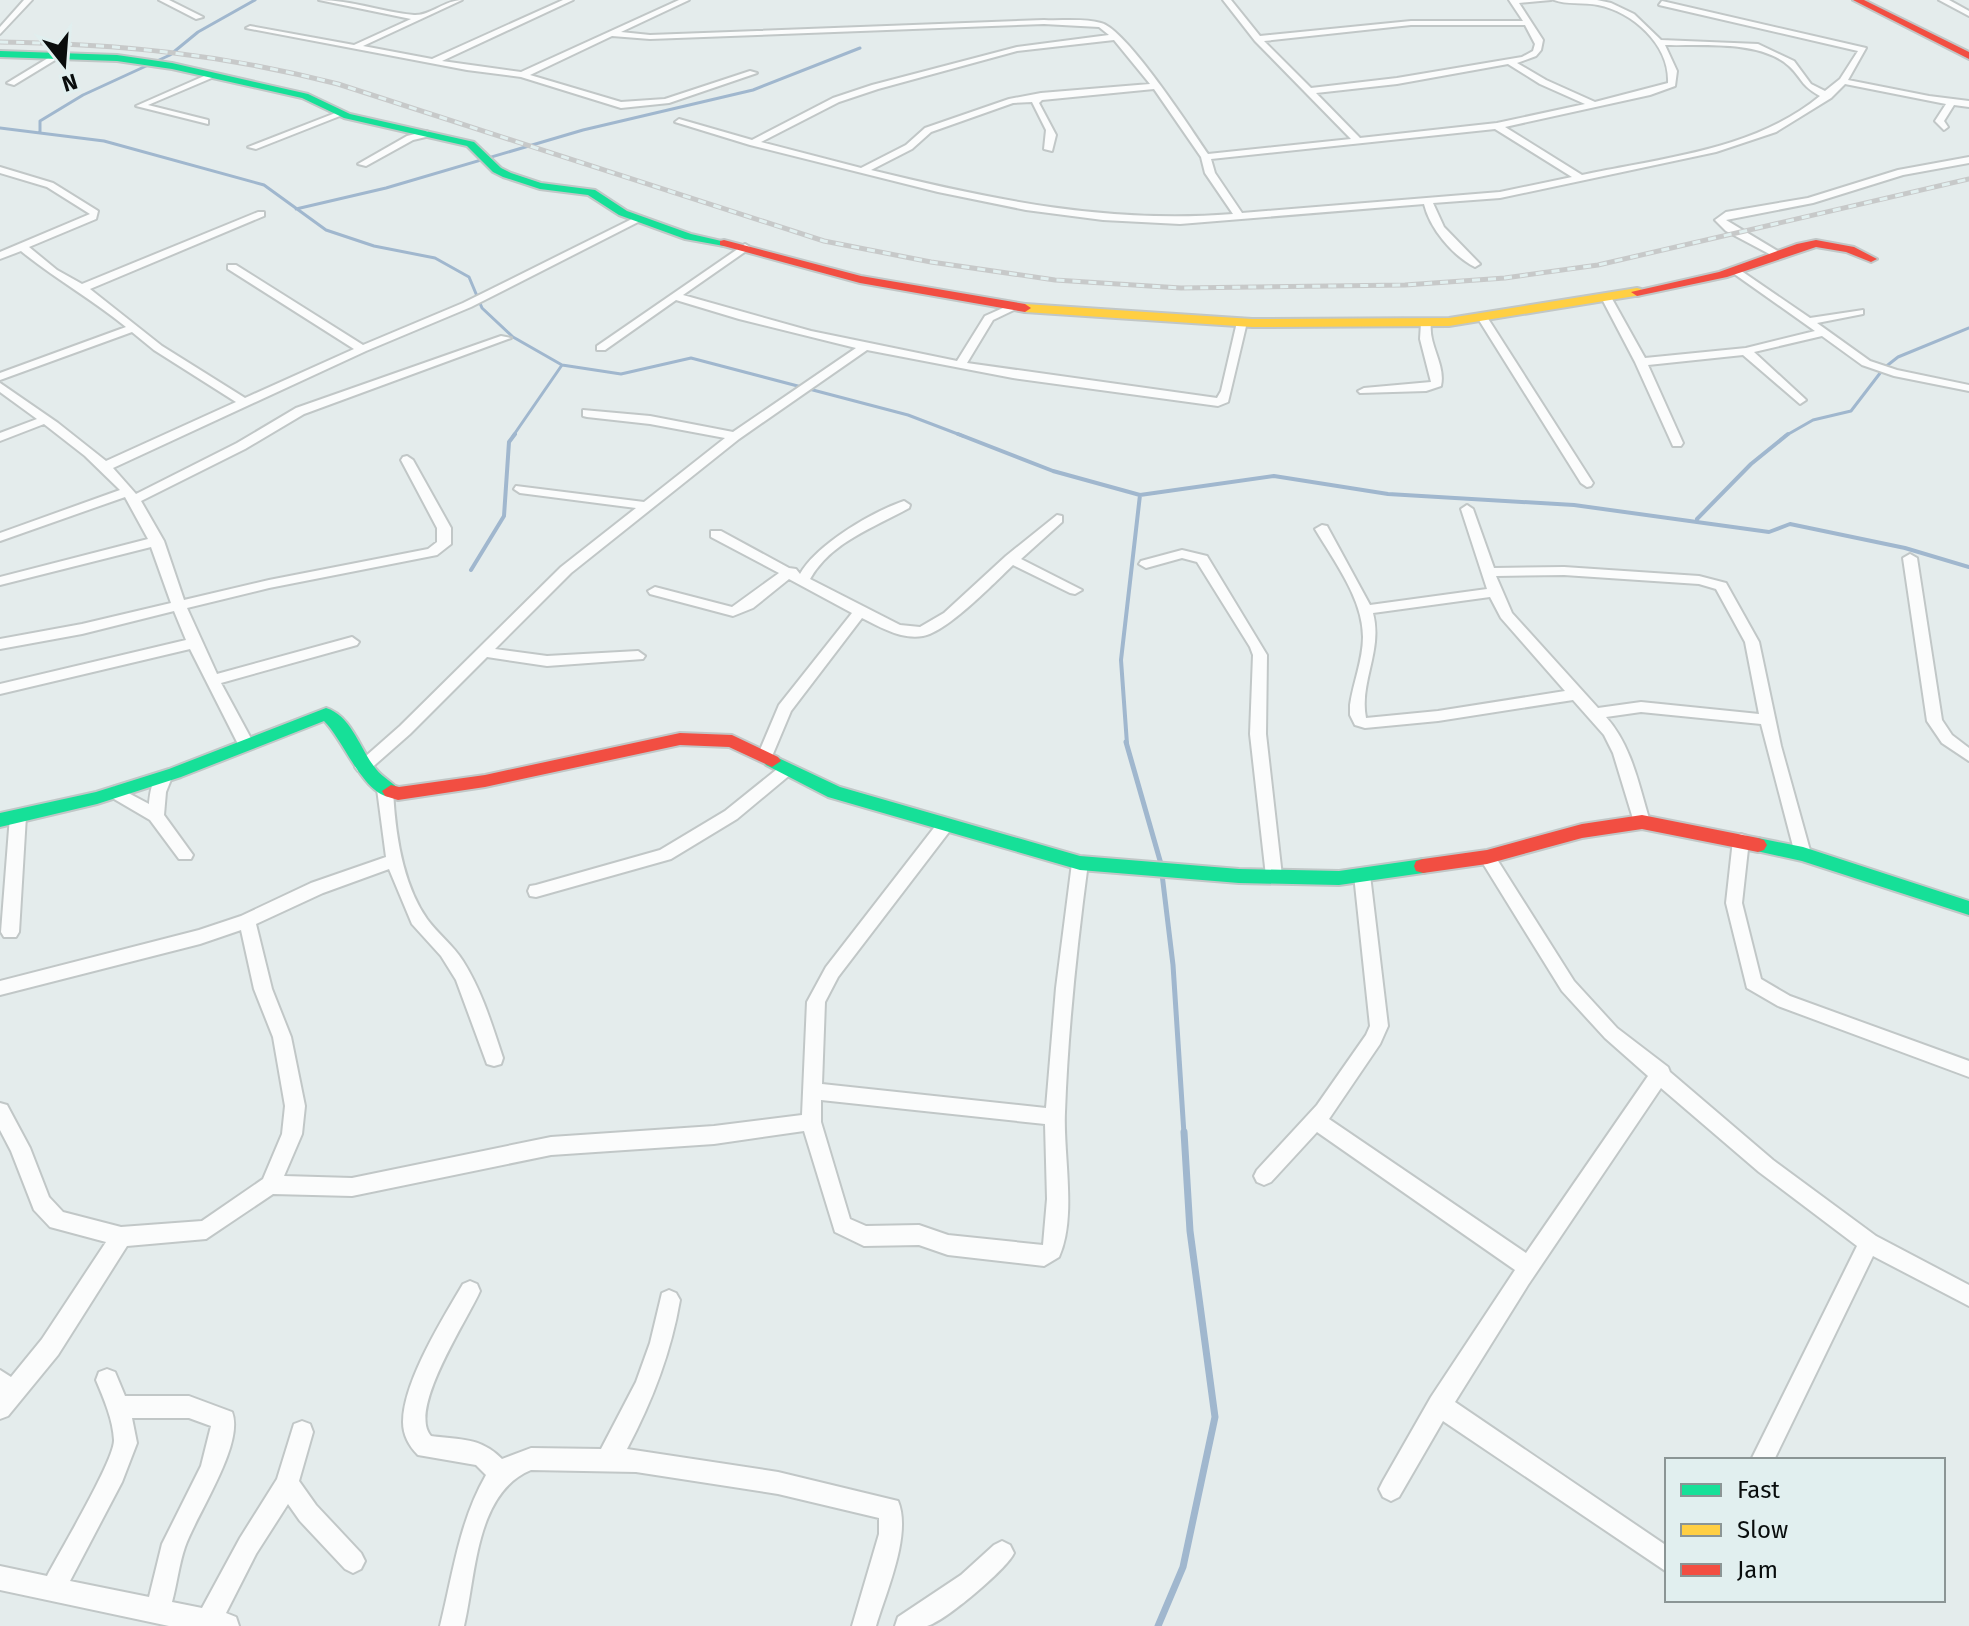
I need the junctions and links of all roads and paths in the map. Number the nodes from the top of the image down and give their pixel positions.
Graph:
1 (28, 0) edge
2 (163, 0) edge
3 (323, 0) edge
4 (458, 0) edge
5 (569, 0) edge
6 (685, 0) edge
7 (1227, 0) edge
8 (1513, 0) edge
9 (1547, 0) edge
10 (1558, 0) edge
11 (1857, 0) edge
12 (1872, 0) edge
13 (1943, 0) edge
14 (1662, 3) dead end
15 (20, 11) junction
16 (0, 12) edge
17 (1969, 14) edge
18 (199, 17) dead end
19 (417, 18) junction
20 (1525, 23) junction
21 (250, 28) dead end
22 (0, 32) edge
23 (611, 34) junction
24 (1116, 37) junction
25 (1258, 39) junction
26 (1658, 42) junction
27 (355, 47) junction
28 (1969, 48) edge
29 (0, 54) edge
30 (61, 54) junction
31 (1969, 56) edge
32 (435, 61) junction
33 (1510, 62) junction
34 (753, 73) dead end
35 (211, 75) junction
36 (522, 75) junction
37 (1843, 81) junction
38 (11, 83) dead end
39 (1156, 86) junction
40 (1309, 91) junction
41 (1041, 96) junction
42 (1828, 96) junction
43 (1951, 102) junction
44 (1593, 104) junction
45 (1969, 104) edge
46 (341, 114) junction
47 (205, 122) dead end
48 (679, 122) dead end
49 (1497, 126) junction
50 (1944, 127) dead end
51 (427, 134) junction
52 (1359, 142) junction
53 (753, 143) junction
54 (253, 147) dead end
55 (1049, 149) dead end
56 (1206, 157) junction
57 (1969, 160) edge
58 (363, 164) dead end
59 (0, 170) edge
60 (863, 171) junction
61 (1582, 179) junction
62 (1428, 201) junction
63 (261, 214) dead end
64 (1240, 217) junction
65 (639, 219) junction
66 (23, 247) junction
67 (745, 247) junction
68 (1777, 255) junction
69 (0, 256) edge
70 (1871, 259) dead end
71 (1475, 264) dead end
72 (232, 267) dead end
73 (1737, 271) junction
74 (80, 289) junction
75 (677, 297) junction
76 (1607, 299) junction
77 (1012, 307) junction
78 (1859, 312) dead end
79 (1482, 317) junction
80 (1242, 322) junction
81 (1807, 322) junction
82 (1426, 323) junction
83 (133, 328) junction
84 (1822, 333) junction
85 (505, 338) dead end
86 (864, 347) junction
87 (601, 348) dead end
88 (362, 349) junction
89 (1746, 351) junction
90 (1641, 362) junction
91 (960, 366) junction
92 (0, 377) edge
93 (0, 386) edge
94 (1969, 388) edge
95 (1364, 391) dead end
96 (1800, 400) dead end
97 (245, 403) junction
98 (587, 413) dead end
99 (44, 420) junction
100 (735, 436) junction
101 (0, 437) edge
102 (1677, 443) dead end
103 (407, 460) dead end
104 (104, 467) junction
105 (1587, 483) dead end
106 (520, 489) dead end
107 (130, 496) junction
108 (904, 505) dead end
109 (646, 506) junction
110 (1467, 509) dead end
111 (1057, 519) dead end
112 (1322, 529) dead end
113 (716, 534) dead end
114 (0, 537) edge
115 (157, 541) junction
116 (1910, 558) dead end
117 (1011, 559) junction
118 (1146, 564) dead end
119 (1489, 572) junction
120 (797, 576) junction
121 (0, 581) edge
122 (1075, 590) dead end
123 (655, 591) dead end
124 (1495, 592) junction
125 (178, 604) junction
126 (1364, 610) junction
127 (860, 612) junction
128 (352, 642) dead end
129 (195, 643) junction
130 (0, 644) edge
131 (483, 652) junction
132 (638, 656) dead end
133 (213, 680) junction
134 (0, 689) edge
135 (1577, 694) junction
136 (1595, 714) junction
137 (1768, 720) junction
138 (246, 744) junction
139 (1969, 756) edge
140 (765, 757) junction
141 (363, 767) junction
142 (786, 770) junction
143 (164, 777) junction
144 (385, 789) junction
145 (115, 792) junction
146 (156, 816) junction
147 (9, 818) edge
148 (1642, 822) junction
149 (946, 824) junction
150 (1741, 840) junction
151 (1803, 854) junction
152 (185, 855) dead end
153 (1487, 857) junction
154 (395, 860) junction
155 (1080, 863) junction
156 (1362, 875) junction
157 (1274, 876) junction
158 (536, 891) dead end
159 (1969, 908) edge
160 (247, 921) junction
161 (10, 932) dead end
162 (0, 988) edge
163 (494, 1058) dead end
164 (1969, 1069) edge
165 (1661, 1073) junction
166 (813, 1091) junction
167 (0, 1111) edge
168 (1055, 1117) junction
169 (1316, 1120) junction
170 (811, 1122) junction
171 (1264, 1176) dead end
172 (270, 1185) junction
173 (121, 1237) junction
174 (1869, 1243) junction
175 (1527, 1266) junction
176 (470, 1291) dead end
177 (1969, 1296) edge
178 (669, 1300) dead end
179 (107, 1380) dead end
180 (4, 1394) edge
181 (1439, 1405) junction
182 (118, 1407) junction
183 (302, 1432) dead end
184 (1763, 1458) edge
185 (607, 1461) junction
186 (500, 1473) junction
187 (287, 1484) junction
188 (1391, 1489) dead end
189 (1002, 1553) dead end
190 (1665, 1559) edge
191 (353, 1561) dead end
192 (0, 1578) edge
193 (52, 1590) junction
194 (158, 1612) junction
195 (218, 1624) edge
196 (452, 1626) edge
197 (864, 1626) edge
198 (907, 1626) edge

1 - 15 street
2 - 18 street
3 - 19 street
4 - 19 street
5 - 32 street
6 - 23 street
7 - 25 street
8 - 9 street
8 - 20 street
10 - 26 street
11 - 31 street
12 - 28 street
13 - 17 street
14 - 37 street
15 - 16 street
15 - 22 street
19 - 27 street
20 - 25 street
20 - 33 street
21 - 27 street
23 - 24 street
23 - 36 street
24 - 39 street
24 - 53 street
25 - 40 street
26 - 42 street
26 - 44 street
27 - 32 street
29 - 30 street
30 - 35 street
30 - 38 street
32 - 36 street
33 - 40 street
33 - 44 street
34 - 36 street
35 - 46 street
35 - 47 street
37 - 42 street
37 - 43 street
39 - 41 street
39 - 56 street
40 - 52 street
41 - 55 street
41 - 60 street
42 - 61 street
43 - 45 street
43 - 50 street
44 - 49 street
46 - 51 street
46 - 54 street
48 - 53 street
49 - 52 street
49 - 61 street
51 - 58 street
51 - 65 street
52 - 56 street
53 - 60 street
56 - 64 street
57 - 68 street
59 - 66 street
60 - 64 street
61 - 62 street
62 - 64 street
62 - 71 street
63 - 74 street
65 - 67 street
65 - 88 street
66 - 69 street
66 - 74 street
67 - 75 street
67 - 77 street
68 - 70 street
68 - 73 street
72 - 88 street
73 - 76 street
73 - 81 street
74 - 83 street
75 - 86 street
75 - 87 street
76 - 79 street
76 - 90 street
77 - 80 street
77 - 91 street
78 - 81 street
79 - 82 street
79 - 105 street
80 - 82 street
80 - 91 street
81 - 84 street
82 - 95 street
83 - 92 street
83 - 97 street
84 - 89 street
84 - 94 street
85 - 107 street
86 - 91 street
86 - 100 street
88 - 97 street
89 - 90 street
89 - 96 street
90 - 102 street
93 - 99 street
97 - 104 street
98 - 100 street
99 - 101 street
99 - 104 street
100 - 109 street
103 - 125 street
104 - 107 street
106 - 109 street
107 - 114 street
107 - 115 street
108 - 120 street
109 - 131 street
110 - 119 street
111 - 117 street
112 - 126 street
113 - 120 street
115 - 121 street
115 - 125 street
116 - 139 street
117 - 122 street
117 - 127 street
118 - 157 street
119 - 124 street
119 - 137 street
120 - 123 street
120 - 127 street
124 - 126 street
124 - 135 street
125 - 129 street
125 - 130 street
126 - 135 street
127 - 140 street
128 - 133 street
129 - 133 street
129 - 134 street
131 - 132 street
131 - 141 street
133 - 138 street
135 - 136 street
136 - 137 street
136 - 148 street
137 - 151 street
138 - 141 street
138 - 143 street
140 - 142 street
140 - 144 street
141 - 144 street
142 - 149 street
142 - 158 street
143 - 145 street
143 - 146 street
144 - 154 street
145 - 146 street
145 - 147 street
146 - 152 street
147 - 161 street
148 - 150 street
148 - 153 street
149 - 155 street
149 - 166 street
150 - 151 street
150 - 164 street
151 - 159 street
153 - 156 street
153 - 165 street
154 - 160 street
154 - 163 street
155 - 157 street
155 - 168 street
156 - 157 street
156 - 169 street
160 - 162 street
160 - 172 street
165 - 174 street
165 - 175 street
166 - 168 street
166 - 170 street
167 - 173 street
168 - 170 street
169 - 171 street
169 - 175 street
170 - 172 street
172 - 173 street
173 - 180 street
174 - 177 street
174 - 184 street
175 - 181 street
176 - 186 street
178 - 185 street
179 - 182 street
181 - 188 street
181 - 190 street
182 - 193 street
182 - 194 street
183 - 187 street
185 - 186 street
185 - 197 street
186 - 196 street
187 - 191 street
187 - 195 street
189 - 198 street
192 - 193 street
193 - 194 street
194 - 195 street

